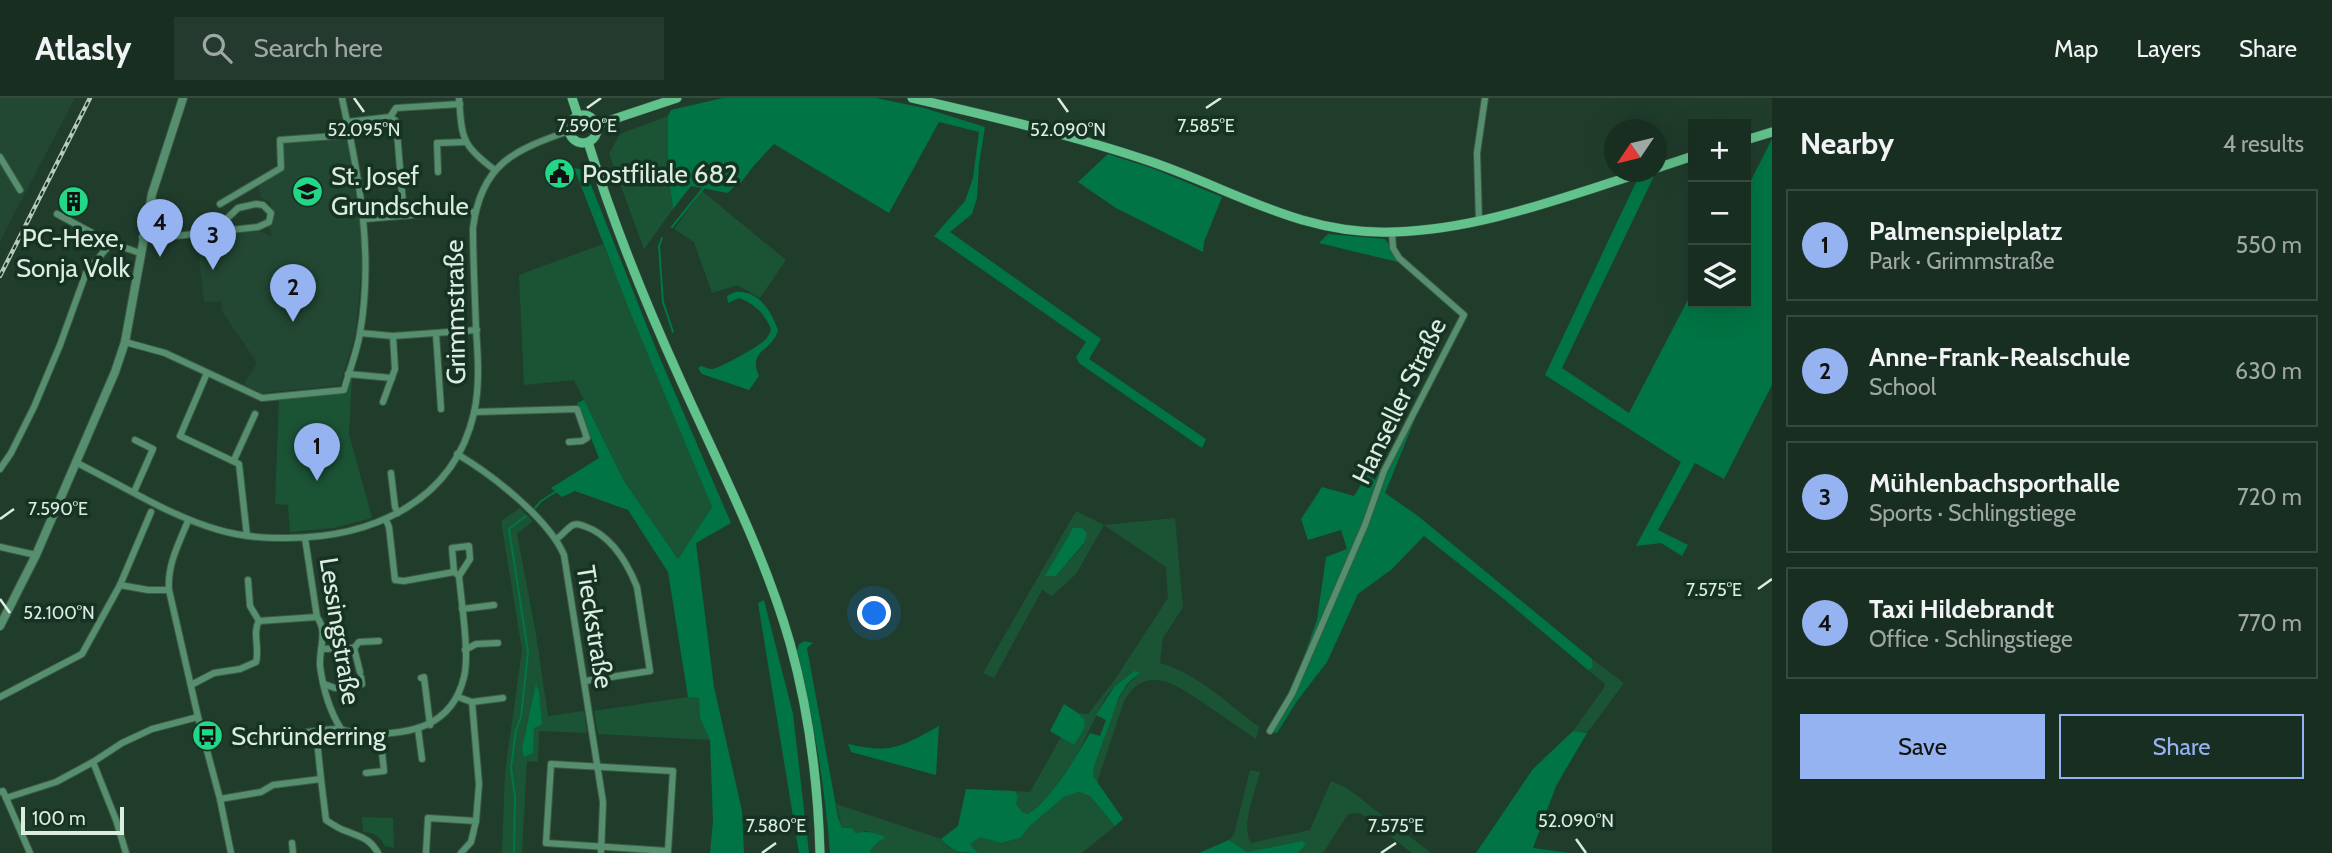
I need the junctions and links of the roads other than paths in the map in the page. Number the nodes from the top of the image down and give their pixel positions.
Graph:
1 (183, 98) edge
2 (342, 98) edge
3 (572, 98) edge
4 (677, 98) edge
5 (912, 98) edge
6 (1485, 98) edge
7 (460, 101) edge
8 (578, 116) junction
9 (390, 117) junction
10 (347, 122) junction
11 (596, 125) junction
12 (569, 131) junction
13 (1772, 132) edge
14 (349, 135) junction
15 (1751, 138) edge
16 (466, 142) junction
17 (588, 142) junction
18 (0, 157) edge
19 (1688, 158) edge
20 (1667, 165) edge
21 (495, 170) junction
22 (438, 172) dead end
23 (1610, 182) edge
24 (20, 190) dead end
25 (220, 204) dead end
26 (475, 212) junction
27 (57, 214) dead end
28 (404, 216) junction
29 (365, 219) junction
30 (1479, 220) junction
31 (213, 232) junction
32 (1392, 233) junction
33 (142, 237) junction
34 (111, 243) junction
35 (140, 253) junction
36 (477, 330) junction
37 (360, 333) junction
38 (436, 334) junction
39 (393, 336) junction
40 (125, 342) junction
41 (208, 373) junction
42 (348, 374) junction
43 (392, 378) junction
44 (383, 402) dead end
45 (441, 409) dead end
46 (474, 412) junction
47 (255, 414) dead end
48 (135, 440) dead end
49 (569, 442) dead end
50 (457, 454) junction
51 (234, 460) junction
52 (75, 462) junction
53 (0, 469) edge
54 (391, 473) dead end
55 (134, 492) junction
56 (151, 512) dead end
57 (398, 513) junction
58 (386, 520) junction
59 (188, 521) junction
60 (247, 536) junction
61 (304, 538) junction
62 (556, 539) junction
63 (0, 547) edge
64 (36, 555) junction
65 (248, 580) dead end
66 (120, 585) junction
67 (169, 590) junction
68 (494, 605) dead end
69 (462, 609) junction
70 (317, 617) junction
71 (259, 621) junction
72 (0, 626) edge
73 (379, 641) dead end
74 (498, 643) dead end
75 (354, 648) junction
76 (321, 649) junction
77 (464, 650) junction
78 (421, 678) dead end
79 (585, 681) junction
80 (324, 684) junction
81 (191, 685) junction
82 (0, 697) edge
83 (458, 697) junction
84 (503, 698) dead end
85 (472, 702) junction
86 (198, 717) junction
87 (430, 725) junction
88 (341, 729) junction
89 (418, 729) junction
90 (316, 731) junction
91 (1270, 731) dead end
92 (380, 733) junction
93 (246, 743) dead end
94 (422, 759) dead end
95 (93, 762) junction
96 (598, 766) junction
97 (366, 773) dead end
98 (321, 779) junction
99 (0, 792) edge
100 (6, 798) junction
101 (220, 799) junction
102 (476, 821) junction
103 (292, 844) dead end
104 (601, 850) edge
105 (30, 853) edge
106 (126, 853) edge
107 (231, 853) edge
108 (293, 853) edge
109 (378, 853) edge
110 (426, 853) edge
111 (461, 853) edge
112 (820, 853) edge

1 - 33 street
2 - 10 street
3 - 8 main road
4 - 11 main road
5 - 32 main road
6 - 30 street
7 - 9 street
7 - 16 street
8 - 11 main road
8 - 12 main road
9 - 10 street
9 - 28 street
10 - 14 street
11 - 17 main road
12 - 17 main road
12 - 21 street, Grimmstraße
13 - 15 main road
14 - 25 street
14 - 29 street
16 - 21 street
16 - 22 street
17 - 112 main road
18 - 24 street
19 - 20 main road
21 - 26 street, Grimmstraße
23 - 30 main road
26 - 28 street
26 - 36 street, Grimmstraße
27 - 34 street
28 - 29 street
29 - 37 street
30 - 32 main road
31 - 31 street
31 - 33 street
32 - 91 street, Hanseller Straße
33 - 35 street
34 - 35 street
34 - 53 street
35 - 40 street
36 - 38 street
36 - 46 street, Grimmstraße
37 - 39 street
37 - 42 street
38 - 39 street
38 - 45 street
39 - 43 street
40 - 41 street
40 - 52 street
41 - 42 street
41 - 51 street
42 - 43 street
43 - 44 street
46 - 49 street
46 - 50 street, Grimmstraße
47 - 51 street
48 - 55 street
50 - 57 street, Grimmstraße
50 - 62 street, Tieckstraße
51 - 60 street
52 - 55 street, Grimmstraße
52 - 64 street
54 - 57 street
55 - 59 street, Grimmstraße
56 - 66 street
57 - 58 street, Grimmstraße
58 - 61 street, Grimmstraße
58 - 69 street
59 - 60 street, Grimmstraße
59 - 67 street
60 - 61 street, Grimmstraße
61 - 70 street, Lessingstraße
62 - 79 street, Tieckstraße
62 - 79 street
63 - 64 street
64 - 72 street
65 - 71 street
66 - 67 street
66 - 82 street
67 - 81 street
68 - 69 street
69 - 77 street
70 - 71 street
70 - 76 street, Lessingstraße
71 - 81 street
73 - 75 street
74 - 77 street
75 - 76 street
75 - 80 street
76 - 80 street, Lessingstraße
77 - 83 street
78 - 87 street
79 - 96 street, Tieckstraße
80 - 88 street, Lessingstraße
81 - 86 street
83 - 85 street
83 - 87 street, Lessingstraße
84 - 85 street
85 - 102 street
86 - 95 street
86 - 101 street
87 - 89 street, Lessingstraße
88 - 90 street, Lessingstraße
88 - 92 street, Lessingstraße
89 - 92 street, Lessingstraße
89 - 94 street
90 - 93 street, Lessingstraße
90 - 98 street
92 - 97 street, Lessingstraße
95 - 100 street
95 - 106 street
96 - 104 street, Tieckstraße
96 - 104 street
96 - 104 street
98 - 101 street
98 - 109 street
99 - 100 street
100 - 105 street
101 - 107 street
102 - 110 street
102 - 111 street
103 - 108 street

